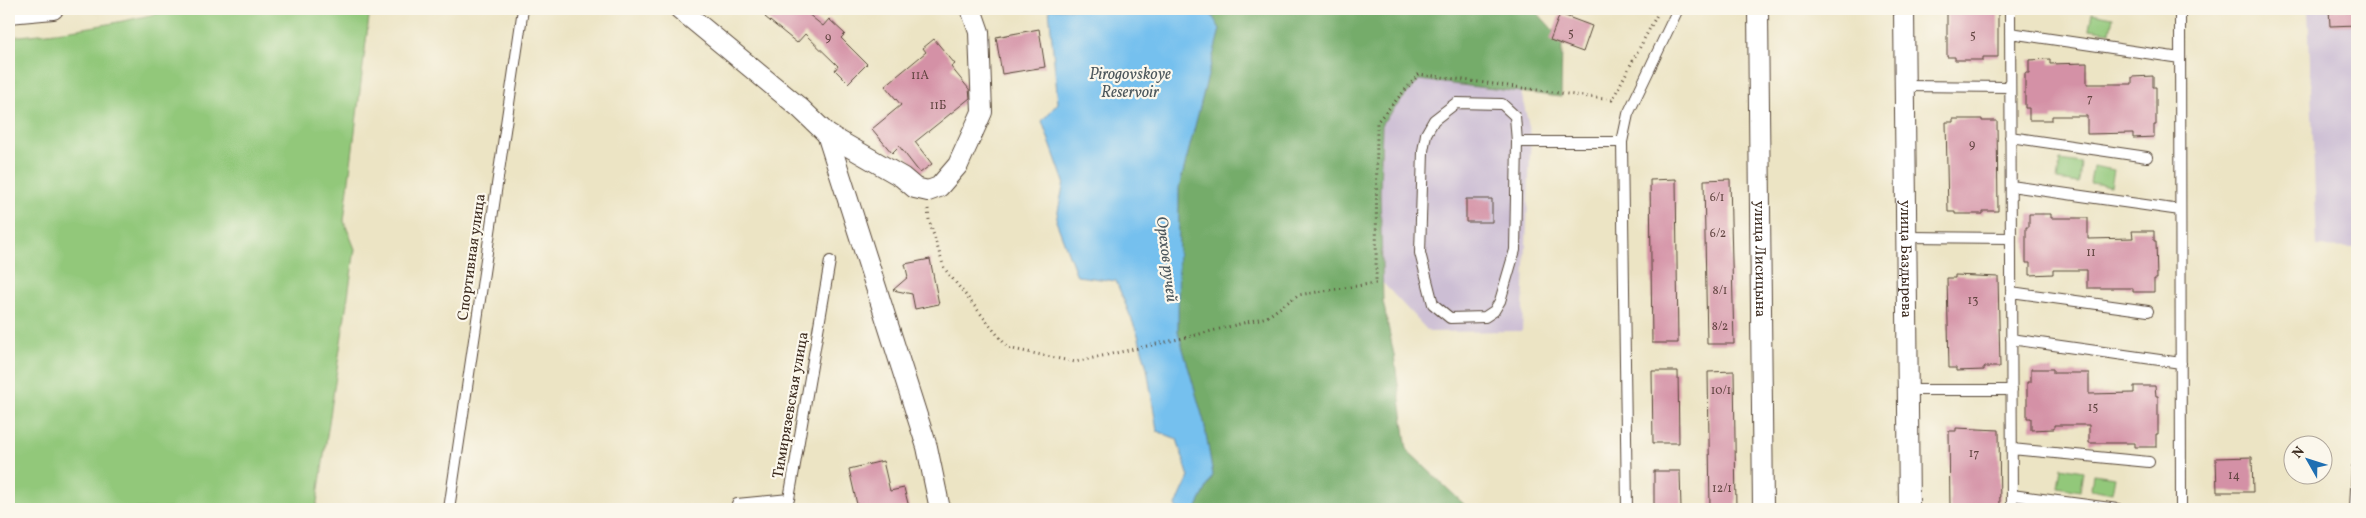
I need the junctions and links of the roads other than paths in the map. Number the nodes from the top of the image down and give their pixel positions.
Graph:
1 (53, 9) edge
2 (523, 9) edge
3 (680, 9) edge
4 (971, 9) edge
5 (1678, 9) edge
6 (1758, 9) edge
7 (1904, 9) edge
8 (2010, 9) edge
9 (2180, 9) edge
10 (9, 13) edge
11 (2010, 34) junction
12 (2180, 58) junction
13 (1905, 86) junction
14 (2010, 87) junction
15 (827, 134) junction
16 (2010, 137) junction
17 (1517, 142) junction
18 (1622, 142) junction
19 (2147, 157) dead end
20 (2010, 186) junction
21 (2180, 210) junction
22 (1906, 237) junction
23 (2011, 238) junction
24 (830, 261) dead end
25 (2011, 292) junction
26 (2148, 311) dead end
27 (2012, 339) junction
28 (2181, 363) junction
29 (1908, 390) junction
30 (2012, 390) junction
31 (2012, 449) junction
32 (2149, 462) dead end
33 (2357, 468) edge
34 (2012, 495) junction
35 (449, 509) edge
36 (736, 509) edge
37 (940, 509) edge
38 (1628, 509) edge
39 (1763, 509) edge
40 (1909, 509) edge
41 (2012, 509) edge
42 (2118, 509) edge
43 (2181, 509) edge
44 (2355, 509) edge

1 - 10 street
2 - 35 lane, Спортивная улица
3 - 15 street
4 - 15 street
5 - 18 lane
6 - 39 street, улица Лисицына
7 - 13 street, улица Баздырева
8 - 11 lane
9 - 12 lane
11 - 12 lane
11 - 14 lane
12 - 21 lane
13 - 14 lane
13 - 22 street, улица Баздырева
14 - 16 lane
15 - 37 street
16 - 19 lane
16 - 20 lane
17 - 17 lane
17 - 18 lane
18 - 38 lane
20 - 21 lane
20 - 23 lane
21 - 28 lane
22 - 23 lane
22 - 29 street, улица Баздырева
23 - 25 lane
24 - 36 lane, Тимирязевская улица
25 - 26 lane
25 - 27 lane
27 - 28 lane
27 - 30 lane
28 - 43 lane
29 - 30 lane
29 - 40 street, улица Баздырева
30 - 31 lane
31 - 32 lane
31 - 34 lane
33 - 44 lane
34 - 41 lane
34 - 42 lane

